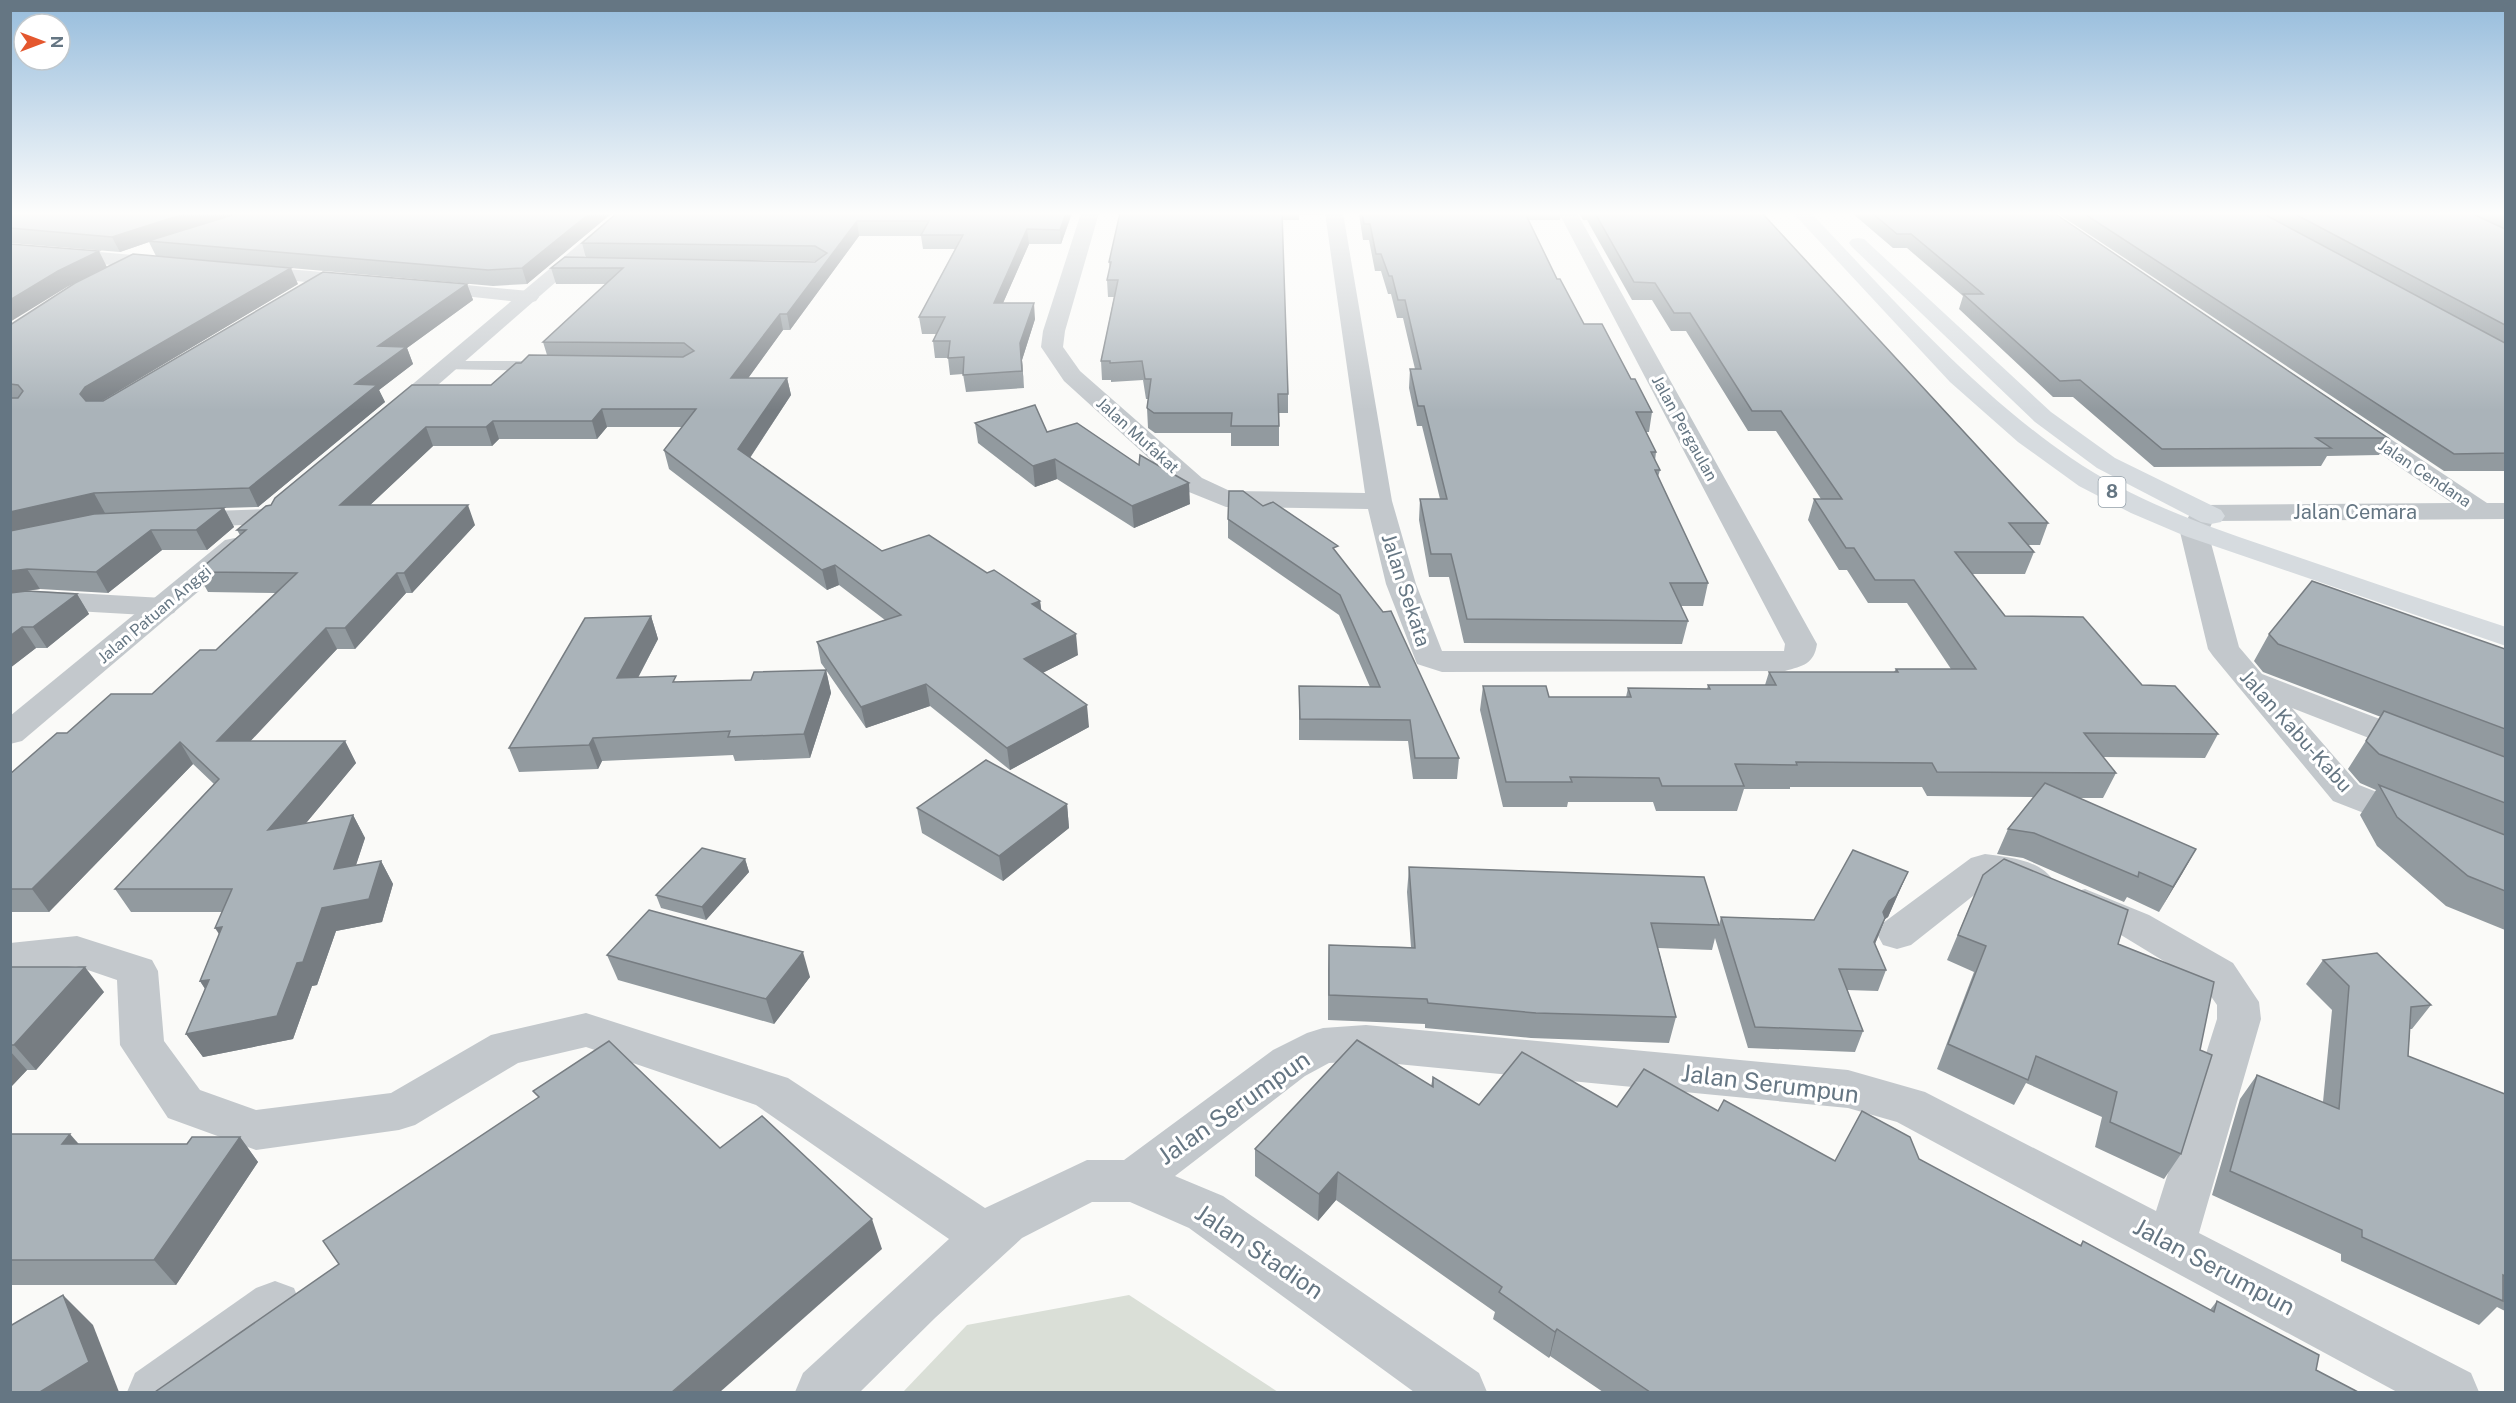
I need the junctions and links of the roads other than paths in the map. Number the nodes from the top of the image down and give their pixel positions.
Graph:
1 (326, 278) edge
2 (331, 278) edge
3 (551, 278) edge
4 (1070, 278) edge
5 (1344, 278) edge
6 (1604, 278) edge
7 (1863, 278) edge
8 (1896, 278) edge
9 (374, 283) edge
10 (409, 286) edge
11 (296, 297) edge
12 (529, 297) junction
13 (447, 366) junction
14 (562, 366) edge
15 (2334, 412) edge
16 (367, 434) edge
17 (1379, 501) junction
18 (2493, 511) edge
19 (162, 520) edge
20 (2199, 522) junction
21 (10, 604) edge
22 (163, 607) junction
23 (2505, 617) edge
24 (2505, 637) edge
25 (1802, 644) joint
26 (2250, 680) junction
27 (10, 734) edge
28 (2439, 755) edge
29 (2442, 832) edge
30 (1897, 934) dead end
31 (10, 959) edge
32 (1133, 1181) junction
33 (987, 1237) junction
34 (2170, 1244) junction
35 (275, 1306) edge
36 (154, 1392) edge
37 (822, 1392) edge
38 (1460, 1392) edge
39 (2452, 1392) edge

1 - 11 street
2 - 9 street
3 - 12 street
4 - 17 street, Jalan Mufakat
5 - 17 street, Jalan Sekata
6 - 25 street, Jalan Pergaulan
7 - 20 highway, 8
8 - 20 highway, 8
10 - 12 street
12 - 13 street
13 - 14 lane
13 - 16 street
15 - 18 street, Jalan Cendana
17 - 25 street, Jalan Sekata
18 - 20 street, Jalan Cemara
19 - 22 street, Jalan Patuan Anggi
20 - 23 highway, 8
20 - 24 highway, 8
20 - 26 street, Jalan Kabu-Kabu
21 - 22 street
22 - 27 street, Jalan Patuan Anggi
26 - 28 street
26 - 29 street, Jalan Kabu-Kabu
30 - 34 street
31 - 33 street
32 - 33 street, Jalan Stadion
32 - 34 street, Jalan Serumpun
32 - 38 street, Jalan Stadion
33 - 37 street, Jalan Stadion
34 - 39 street, Jalan Serumpun
35 - 36 street

